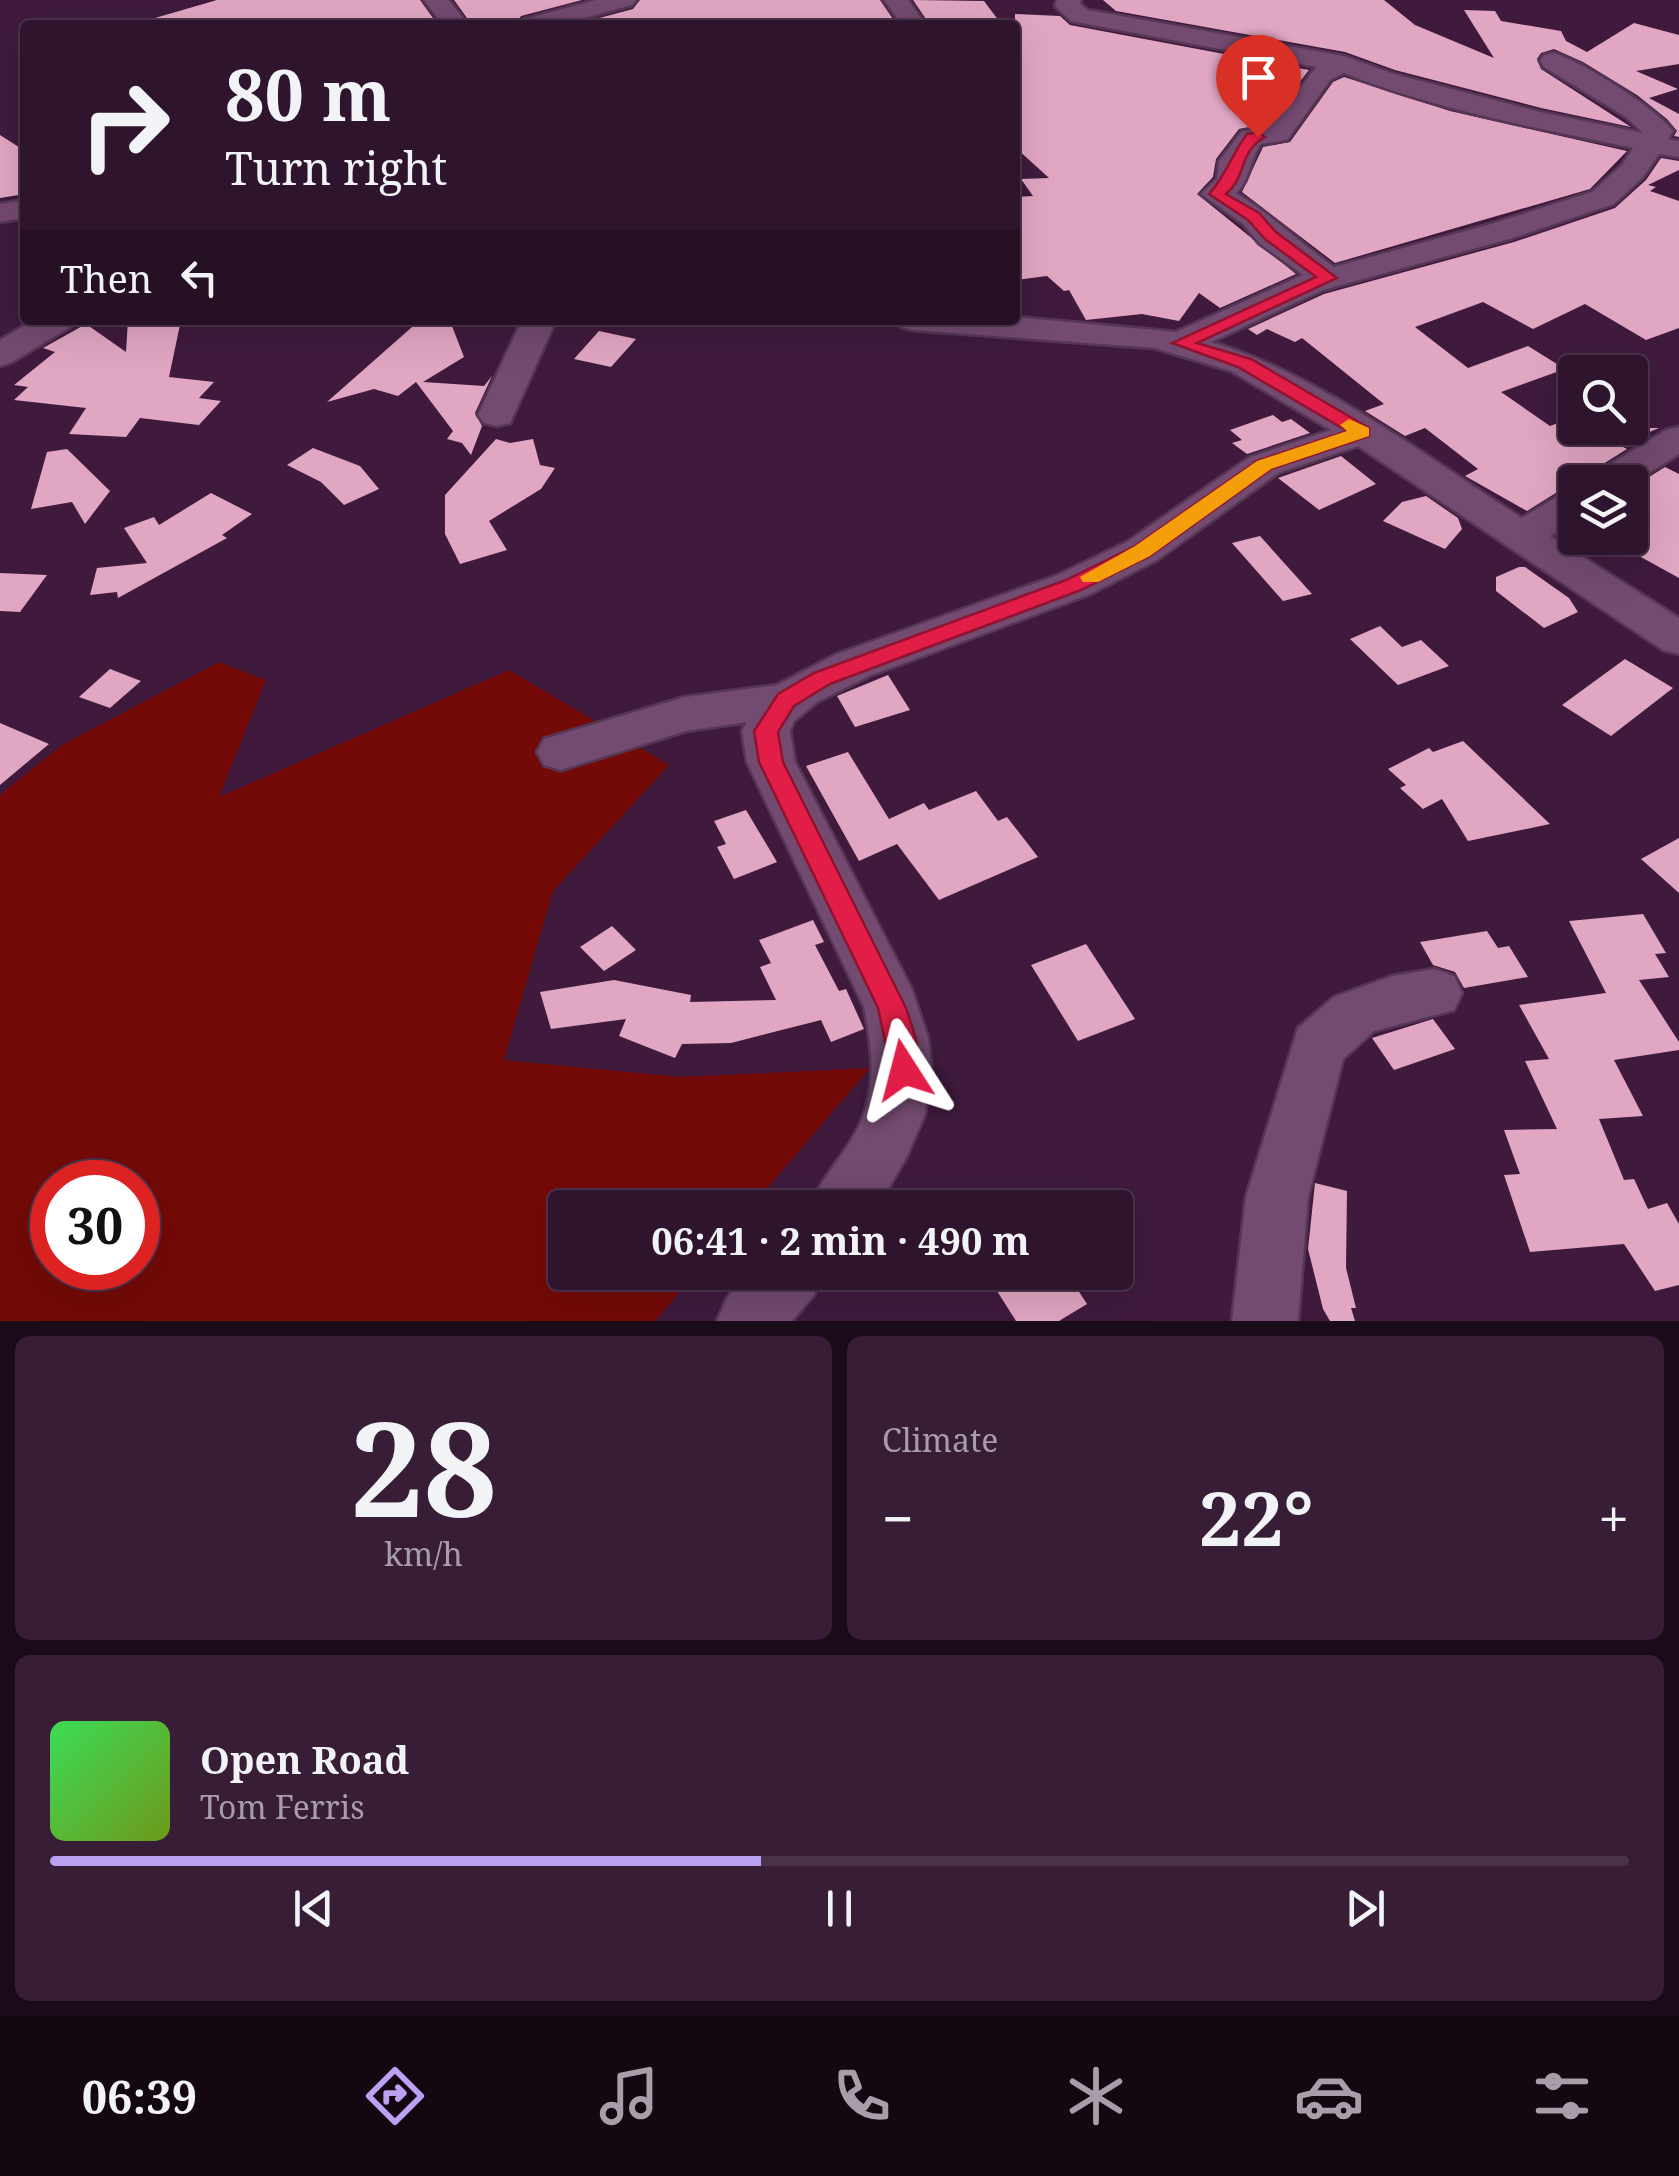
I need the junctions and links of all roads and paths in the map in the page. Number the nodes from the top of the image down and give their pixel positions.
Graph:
1 (436, 0) edge
2 (624, 0) edge
3 (1069, 0) edge
4 (452, 20) edge
5 (550, 20) edge
6 (1552, 61) dead end
7 (1344, 64) junction
8 (1665, 148) edge
9 (1328, 278) junction
10 (50, 325) edge
11 (536, 325) edge
12 (981, 325) edge
13 (1181, 343) junction
14 (0, 355) edge
15 (497, 415) dead end
16 (1362, 432) junction
17 (1679, 438) edge
18 (1635, 465) edge
19 (1558, 514) edge
20 (1522, 536) junction
21 (1679, 640) edge
22 (786, 700) junction
23 (561, 752) dead end
24 (1434, 994) dead end
25 (852, 1190) edge
26 (776, 1290) edge
27 (750, 1321) edge
28 (1265, 1321) edge

1 - 4 street
2 - 5 street
3 - 7 street
6 - 8 street
7 - 8 street
7 - 9 street
8 - 9 street
9 - 13 street
10 - 14 street
11 - 15 street
12 - 13 street
13 - 16 street
16 - 20 street
16 - 22 street
17 - 18 street
19 - 20 street
20 - 21 street
22 - 23 street
22 - 25 street
24 - 28 street
26 - 27 street

